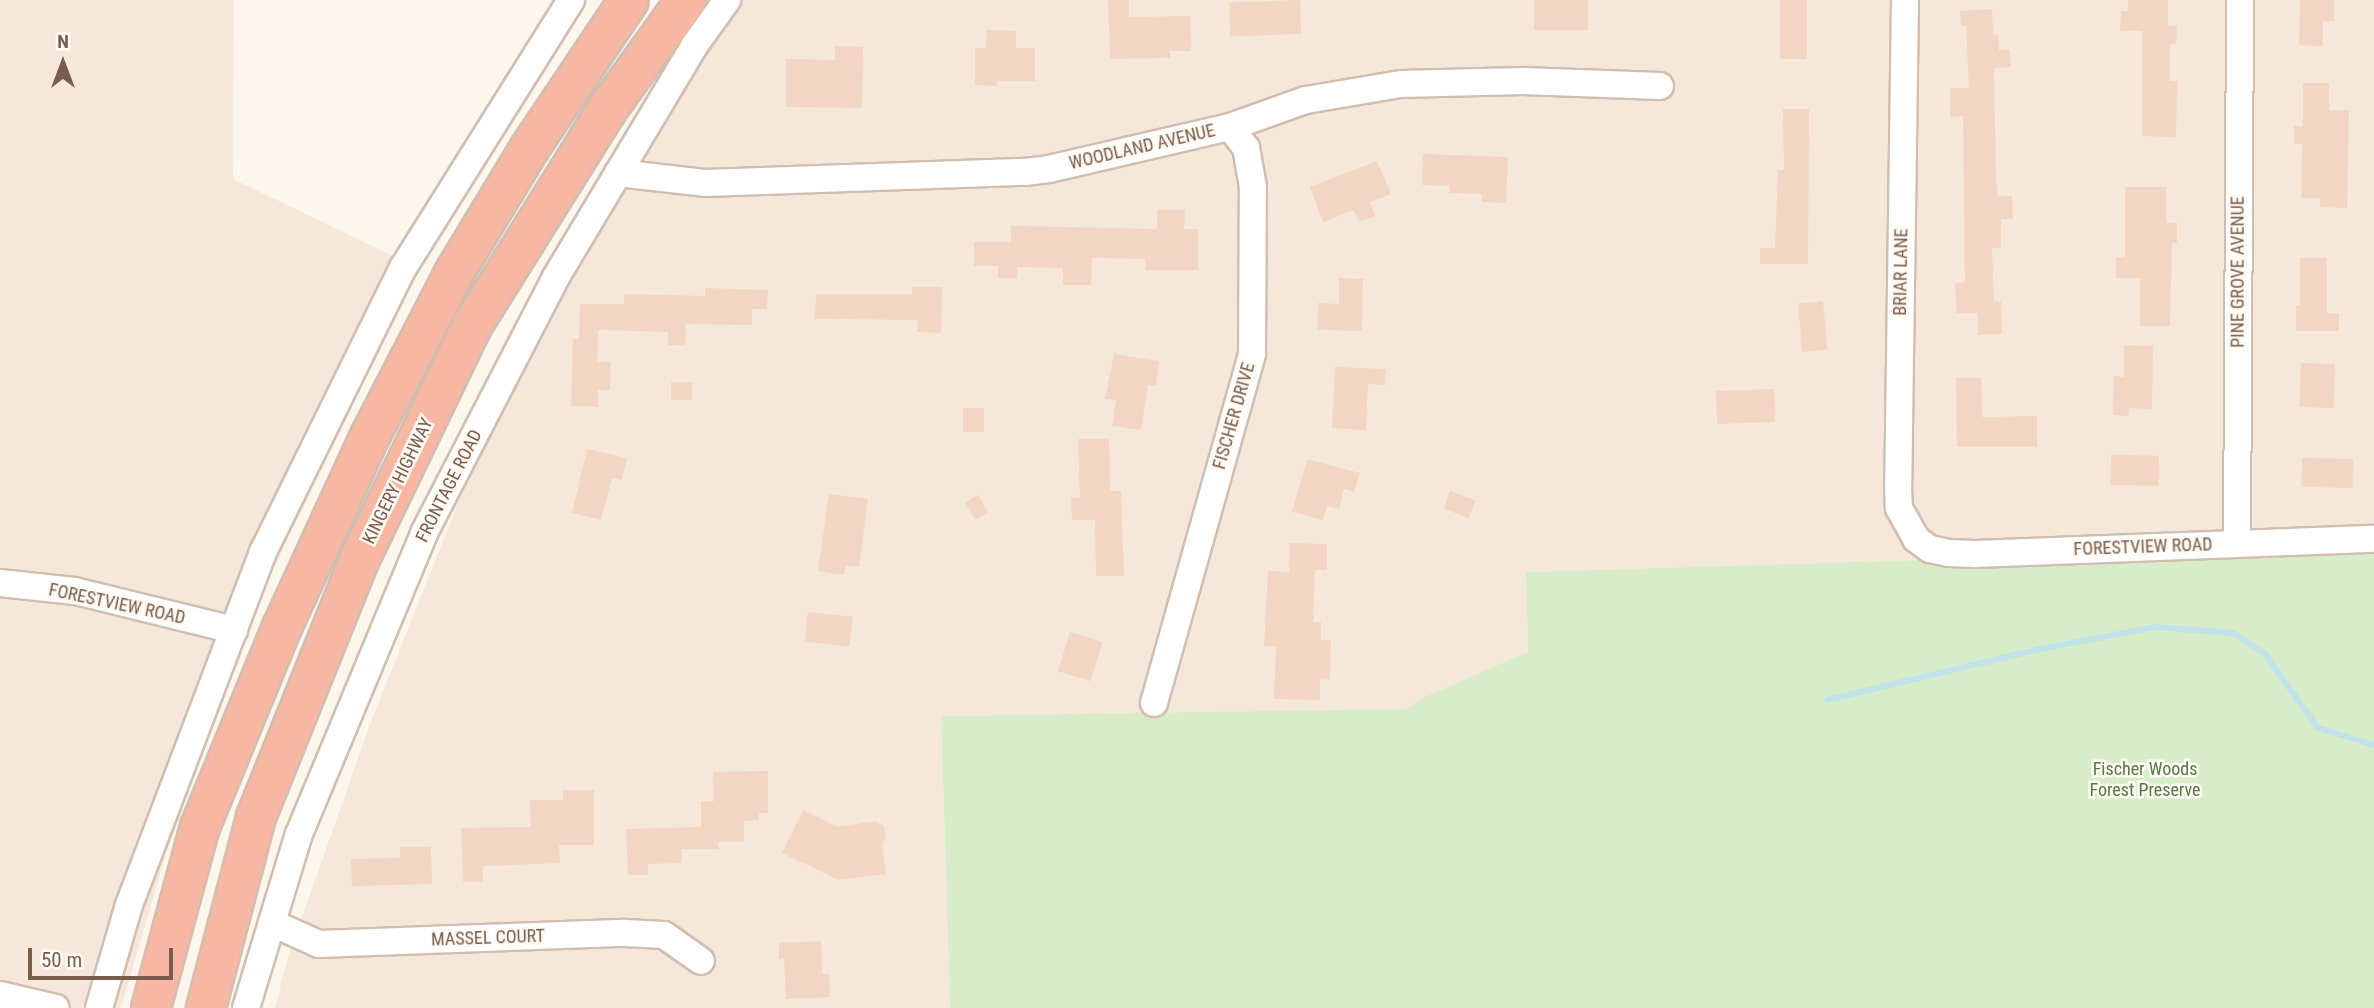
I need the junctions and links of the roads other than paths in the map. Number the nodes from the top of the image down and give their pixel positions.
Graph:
1 (572, 0) edge
2 (629, 0) edge
3 (686, 0) edge
4 (727, 0) edge
5 (1905, 0) edge
6 (2239, 0) edge
7 (1660, 86) dead end
8 (1230, 127) junction
9 (618, 173) junction
10 (1916, 538) joint
11 (2374, 539) edge
12 (2237, 543) junction
13 (0, 583) edge
14 (234, 630) junction
15 (1154, 702) dead end
16 (272, 923) junction
17 (701, 961) dead end
18 (0, 995) edge
19 (56, 1008) edge
20 (99, 1008) edge
21 (151, 1008) edge
22 (206, 1008) edge
23 (246, 1008) edge

1 - 14 street
2 - 21 highway
3 - 22 highway, KINGERY HIGHWAY
4 - 9 street, FRONTAGE ROAD
5 - 10 street, BRIAR LANE
6 - 12 street, PINE GROVE AVENUE
7 - 8 street, WOODLAND AVENUE
8 - 9 street, WOODLAND AVENUE
8 - 15 street, FISCHER DRIVE
9 - 16 street, FRONTAGE ROAD
10 - 12 street, FORESTVIEW ROAD
11 - 12 street, FORESTVIEW ROAD
13 - 14 street, FORESTVIEW ROAD
14 - 20 street
16 - 17 street, MASSEL COURT
16 - 23 street, FRONTAGE ROAD
18 - 19 street

